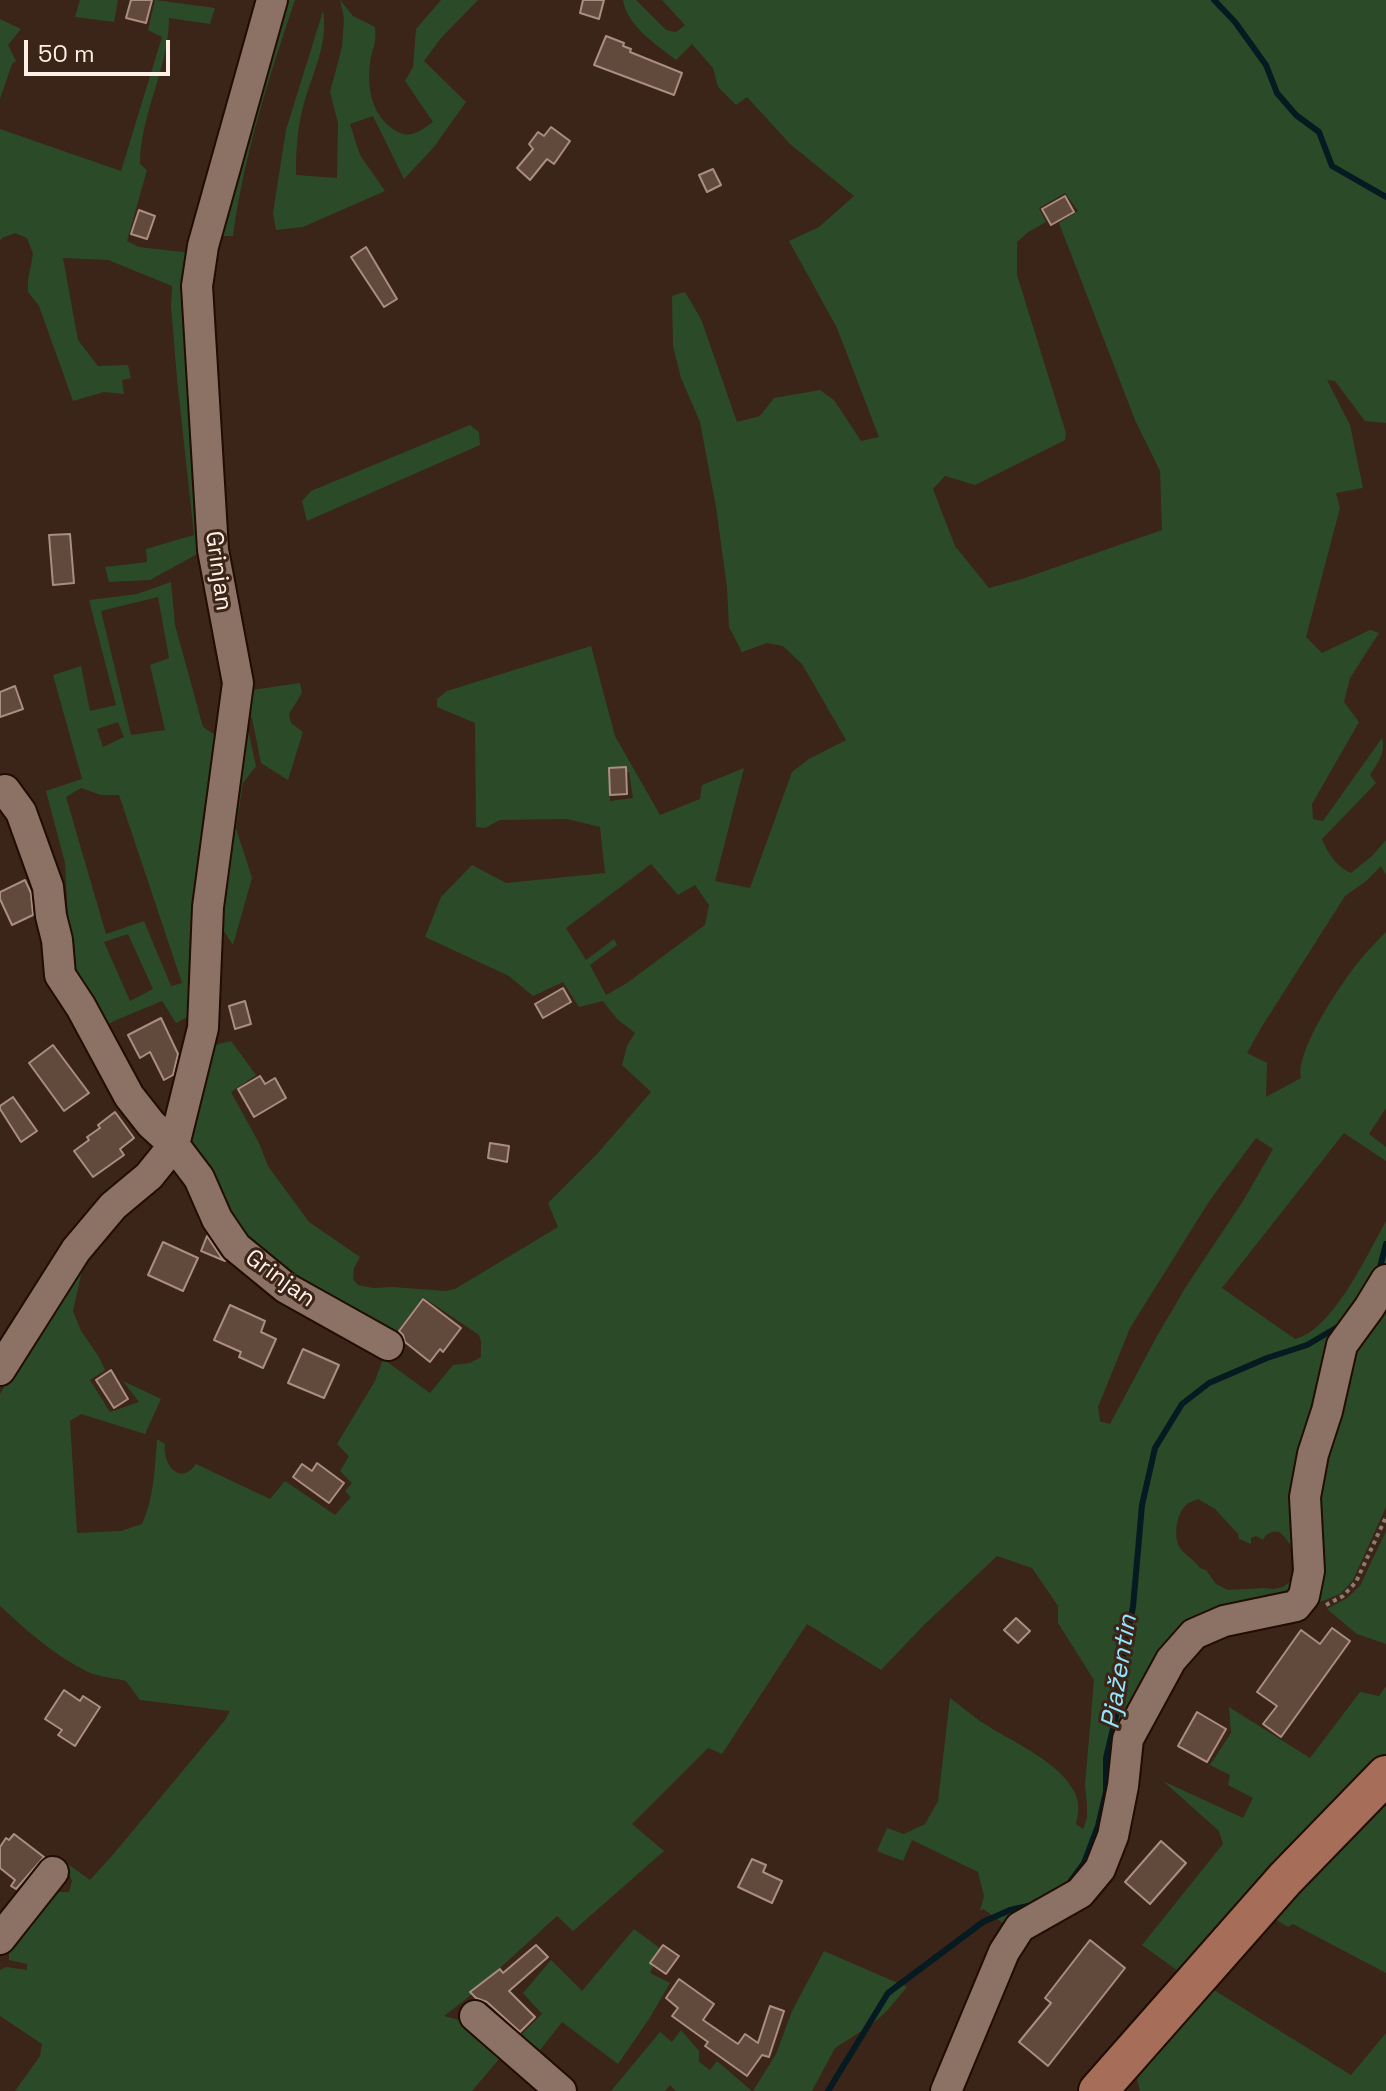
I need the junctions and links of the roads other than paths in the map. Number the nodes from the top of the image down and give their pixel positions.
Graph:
1 (272, 0) edge
2 (5, 790) dead end
3 (174, 1145) junction
4 (1386, 1280) edge
5 (388, 1345) dead end
6 (0, 1370) edge
7 (1386, 1775) edge
8 (53, 1872) dead end
9 (0, 1939) edge
10 (475, 2016) dead end
11 (561, 2091) edge
12 (946, 2091) edge
13 (1098, 2091) edge

1 - 3 street, Grinjan
2 - 3 street, Grinjan
3 - 5 street, Grinjan
3 - 6 street, Grinjan
4 - 12 street
7 - 13 main road
8 - 9 street
10 - 11 street

